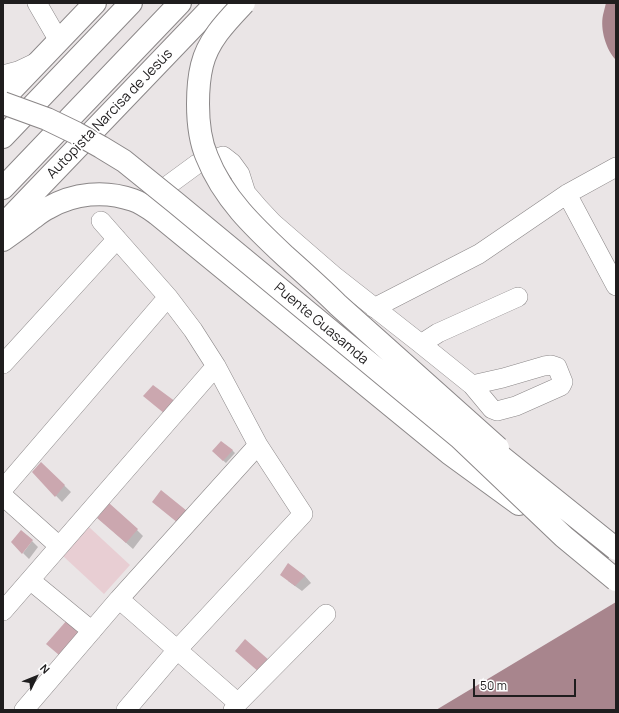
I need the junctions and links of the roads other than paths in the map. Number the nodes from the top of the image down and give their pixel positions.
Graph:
1 (36, 3) edge
2 (95, 3) edge
3 (131, 3) edge
4 (180, 3) edge
5 (216, 3) edge
6 (244, 3) edge
7 (59, 41) junction
8 (40, 60) junction
9 (3, 75) edge
10 (3, 94) edge
11 (3, 98) edge
12 (3, 103) edge
13 (3, 137) edge
14 (616, 167) edge
15 (167, 186) junction
16 (3, 188) edge
17 (567, 194) junction
18 (101, 221) dead end
19 (3, 225) edge
20 (117, 239) junction
21 (3, 240) edge
22 (616, 286) edge
23 (168, 297) junction
24 (518, 298) dead end
25 (374, 308) junction
26 (421, 344) junction
27 (3, 364) edge
28 (216, 366) junction
29 (472, 385) dead end
30 (258, 445) junction
31 (3, 489) edge
32 (3, 496) edge
33 (577, 517) junction
34 (564, 536) junction
35 (59, 546) junction
36 (616, 549) edge
37 (30, 580) junction
38 (616, 580) edge
39 (119, 599) junction
40 (3, 611) edge
41 (326, 614) dead end
42 (92, 631) junction
43 (178, 650) junction
44 (235, 707) edge
45 (24, 710) edge
46 (126, 710) edge

1 - 7 street
2 - 7 main road
3 - 13 main road
4 - 16 main road, Autopista Narcisa de Jesús
5 - 19 main road, Autopista Narcisa de Jesús
6 - 33 main road, bridge
7 - 8 main road
8 - 9 street
8 - 11 main road
10 - 15 main road, Puente Guasamda
12 - 34 main road, Puente Guasamda, bridge
14 - 17 street
15 - 25 street
15 - 33 main road, Puente Guasamda, bridge
17 - 22 street
17 - 25 street
18 - 20 street
20 - 23 street
20 - 27 street
21 - 34 main road, bridge
23 - 28 street
23 - 31 street
24 - 26 street
25 - 26 street
26 - 29 street
28 - 30 street
28 - 35 street
30 - 39 street
30 - 43 street
32 - 35 street
33 - 36 main road, Puente Guasamda, bridge
34 - 38 main road, Puente Guasamda, bridge
35 - 37 street
37 - 40 street
37 - 42 street
39 - 42 street
39 - 43 street
41 - 44 street
42 - 45 street
43 - 44 street
43 - 46 street

